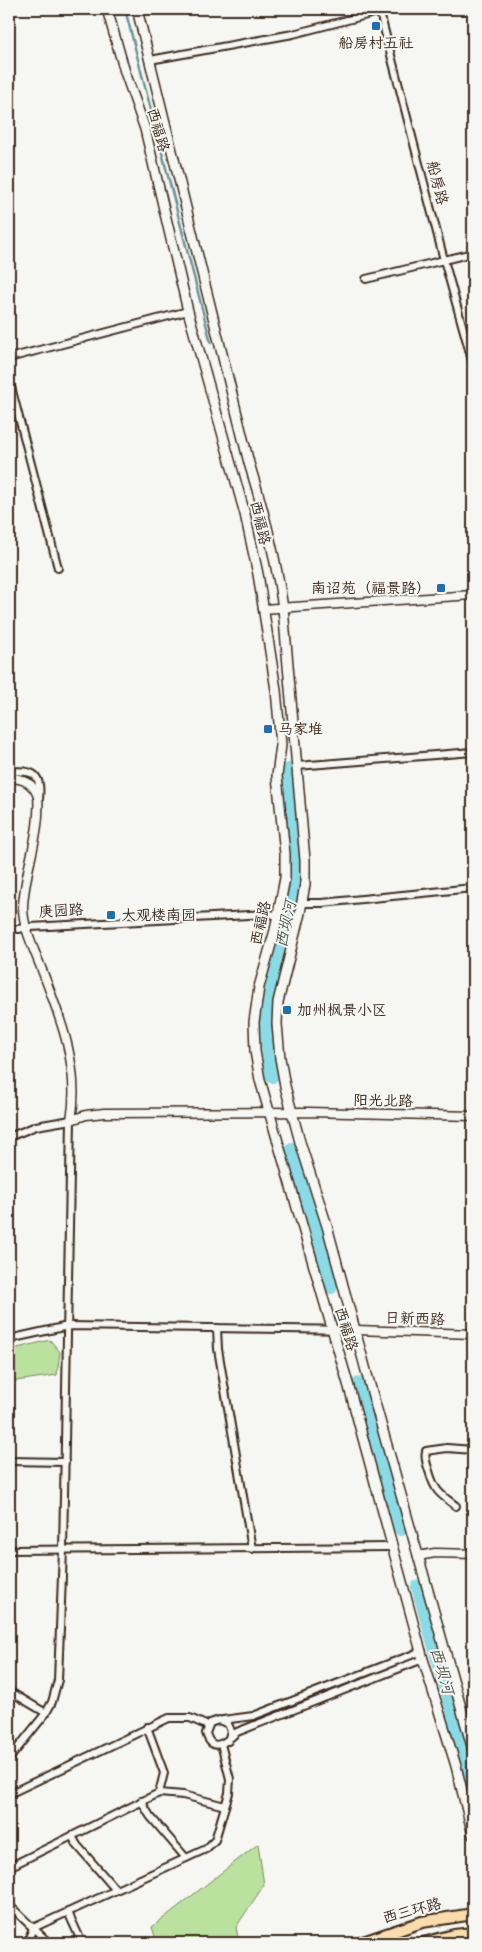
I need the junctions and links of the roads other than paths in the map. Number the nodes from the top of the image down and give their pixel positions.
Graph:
1 (108, 9) edge
2 (137, 9) edge
3 (390, 9) edge
4 (379, 10) edge
5 (150, 60) junction
6 (473, 253) edge
7 (444, 260) junction
8 (366, 279) dead end
9 (188, 311) junction
10 (9, 358) edge
11 (473, 364) edge
12 (9, 379) edge
13 (58, 568) dead end
14 (473, 595) edge
15 (283, 608) junction
16 (264, 609) junction
17 (473, 752) edge
18 (297, 766) junction
19 (9, 771) edge
20 (9, 778) edge
21 (38, 800) junction
22 (473, 888) edge
23 (302, 903) junction
24 (278, 915) junction
25 (22, 928) junction
26 (269, 1112) junction
27 (292, 1113) junction
28 (473, 1116) edge
29 (71, 1120) junction
30 (9, 1137) edge
31 (68, 1326) junction
32 (217, 1328) junction
33 (332, 1330) junction
34 (356, 1330) junction
35 (473, 1334) edge
36 (9, 1339) edge
37 (473, 1450) edge
38 (9, 1461) edge
39 (65, 1462) junction
40 (456, 1506) dead end
41 (393, 1548) junction
42 (252, 1549) junction
43 (9, 1550) edge
44 (63, 1550) junction
45 (473, 1554) edge
46 (418, 1556) junction
47 (422, 1655) junction
48 (9, 1691) edge
49 (46, 1713) junction
50 (219, 1720) junction
51 (208, 1726) junction
52 (148, 1727) junction
53 (224, 1742) junction
54 (473, 1750) edge
55 (9, 1759) edge
56 (159, 1792) junction
57 (9, 1794) edge
58 (141, 1802) junction
59 (225, 1806) junction
60 (473, 1835) edge
61 (72, 1836) junction
62 (186, 1858) junction
63 (9, 1867) edge
64 (116, 1890) junction
65 (9, 1905) edge
66 (68, 1912) junction
67 (473, 1914) edge
68 (32, 1928) junction
69 (473, 1933) edge
70 (27, 1943) edge
71 (49, 1943) edge
72 (82, 1943) edge
73 (360, 1943) edge
74 (423, 1943) edge

1 - 9 main road, 西福路
2 - 5 main road, 西福路
3 - 4 street
4 - 5 street
4 - 7 street, 船房路
5 - 15 main road, 西福路
6 - 7 street
7 - 8 street
7 - 11 street, 船房路
9 - 10 street
9 - 16 main road, 西福路
12 - 13 street
14 - 15 street
15 - 16 street
15 - 18 main road, 西福路
16 - 24 main road, 西福路
17 - 18 street
18 - 23 main road, 西福路
19 - 21 street
20 - 21 street
21 - 25 street, 庚园路
22 - 23 street
23 - 27 main road, 西福路
24 - 25 street, 庚园路
24 - 26 main road, 西福路
25 - 29 street, 庚园路
26 - 27 street, 阳光北路
26 - 29 street, 阳光北路
26 - 33 main road, 西福路
27 - 28 street, 阳光北路
27 - 34 main road, 西福路
29 - 30 street
29 - 31 street
31 - 32 street
31 - 36 street
31 - 39 street
32 - 33 street
32 - 42 street
33 - 34 street
33 - 41 main road, 西福路
34 - 35 street, 日新西路
34 - 46 main road, 西福路
37 - 40 street
38 - 39 street
39 - 44 street
41 - 42 street
41 - 47 main road, 西福路
42 - 44 street
43 - 44 street
44 - 49 street
45 - 46 street
46 - 54 main road, 西福路
47 - 50 street
47 - 53 street
47 - 60 main road, 西福路
48 - 49 street
49 - 55 street
50 - 51 street
50 - 53 street
51 - 52 street
51 - 53 street
52 - 56 street
52 - 57 street
53 - 59 street
56 - 58 street
56 - 59 street
58 - 61 street
58 - 62 street
59 - 62 street
61 - 63 street
61 - 64 street
62 - 64 street
64 - 66 street
65 - 68 street
66 - 68 street
66 - 72 street
67 - 73 main road, 西三环路
68 - 70 street
68 - 71 street
69 - 74 main road

